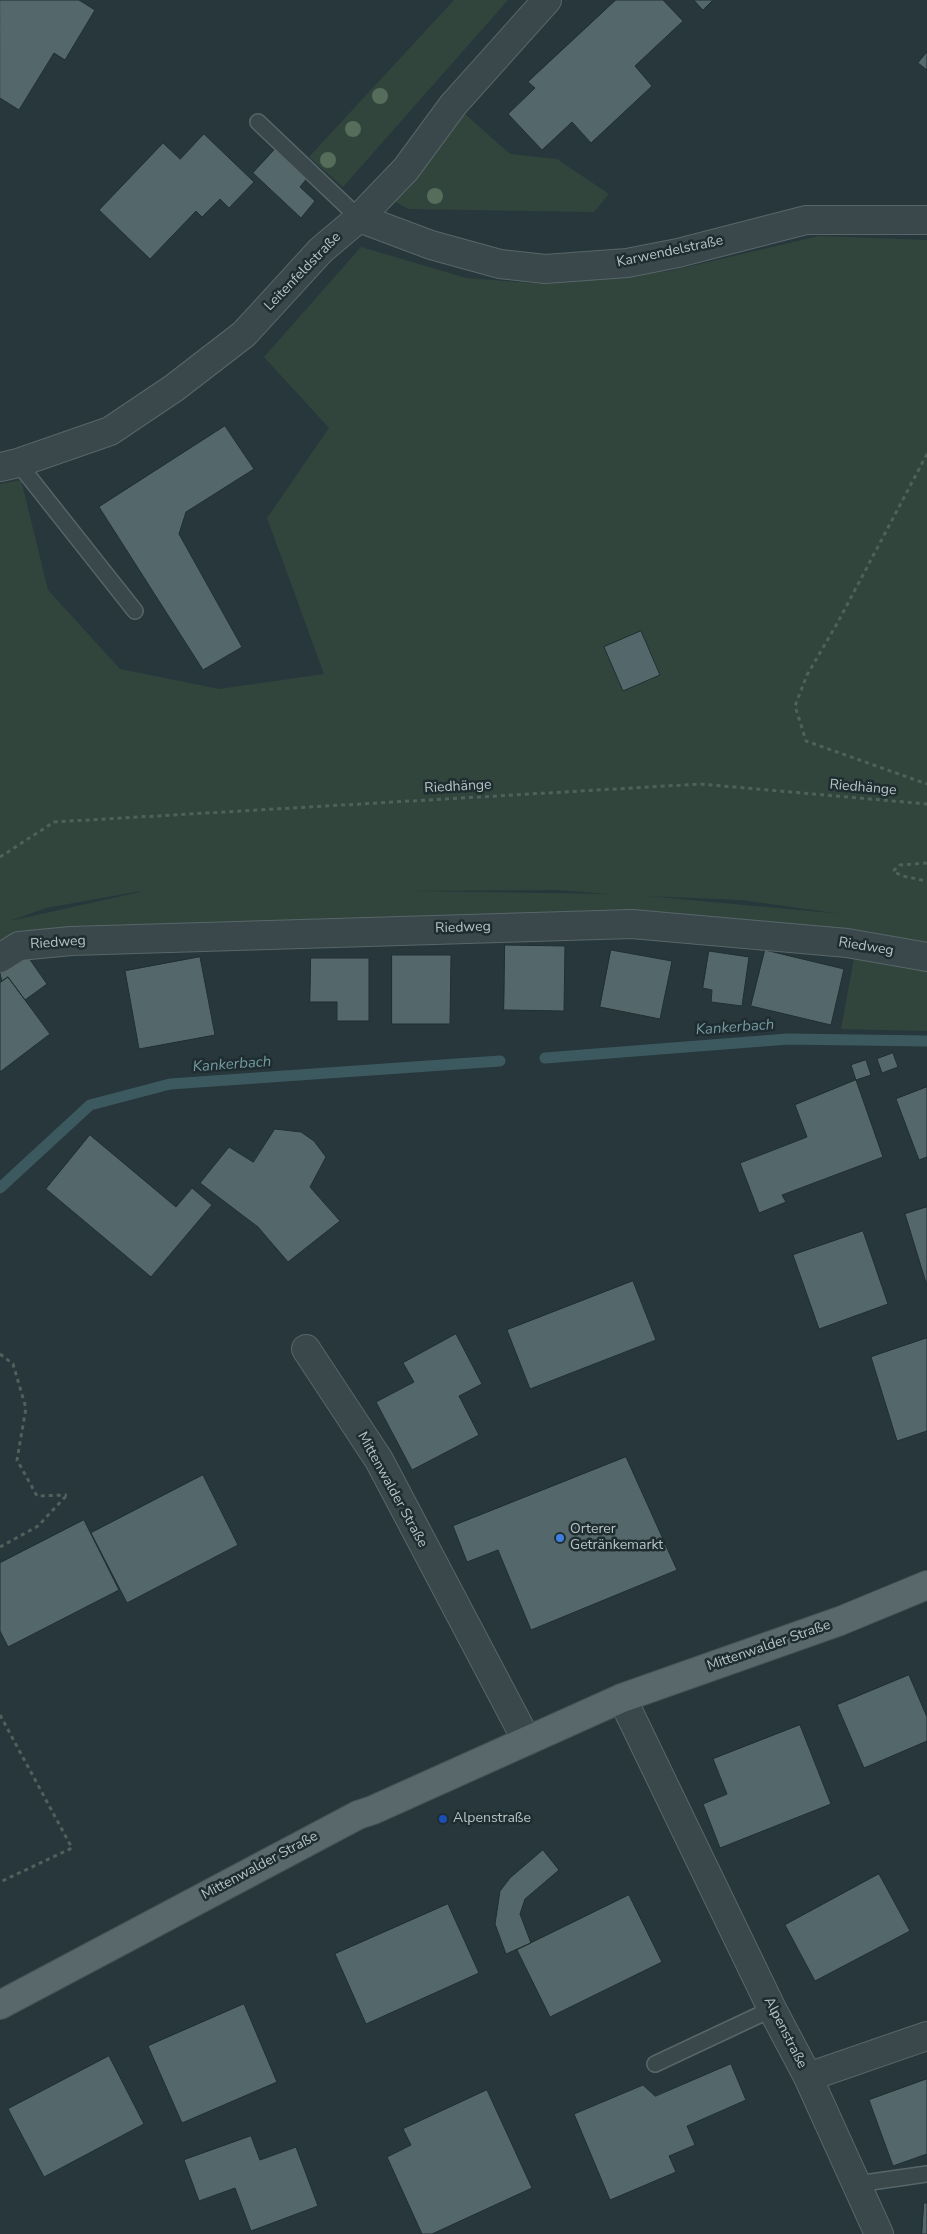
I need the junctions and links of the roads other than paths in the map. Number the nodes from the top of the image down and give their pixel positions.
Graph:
1 (547, 0) edge
2 (258, 122) dead end
3 (358, 218) junction
4 (927, 220) edge
5 (9, 465) edge
6 (135, 611) dead end
7 (927, 957) edge
8 (0, 958) edge
9 (306, 1349) dead end
10 (927, 1585) edge
11 (622, 1698) junction
12 (527, 1741) junction
13 (0, 2005) edge
14 (772, 2009) junction
15 (927, 2036) edge
16 (655, 2064) dead end
17 (808, 2077) junction
18 (927, 2174) edge
19 (858, 2184) junction
20 (880, 2234) edge

1 - 3 street, Leitenfeldstraße
2 - 3 lane
3 - 4 street, Karwendelstraße
3 - 5 street, Leitenfeldstraße
5 - 6 lane
7 - 8 street, Riedweg
9 - 12 street, Mittenwalder Straße
10 - 11 main road, Mittenwalder Straße
11 - 12 main road, Mittenwalder Straße
11 - 14 street, Alpenstraße
12 - 13 main road, Mittenwalder Straße
14 - 16 lane
14 - 17 street, Alpenstraße
15 - 17 street
17 - 19 street, Alpenstraße
18 - 19 lane
19 - 20 street, Alpenstraße

